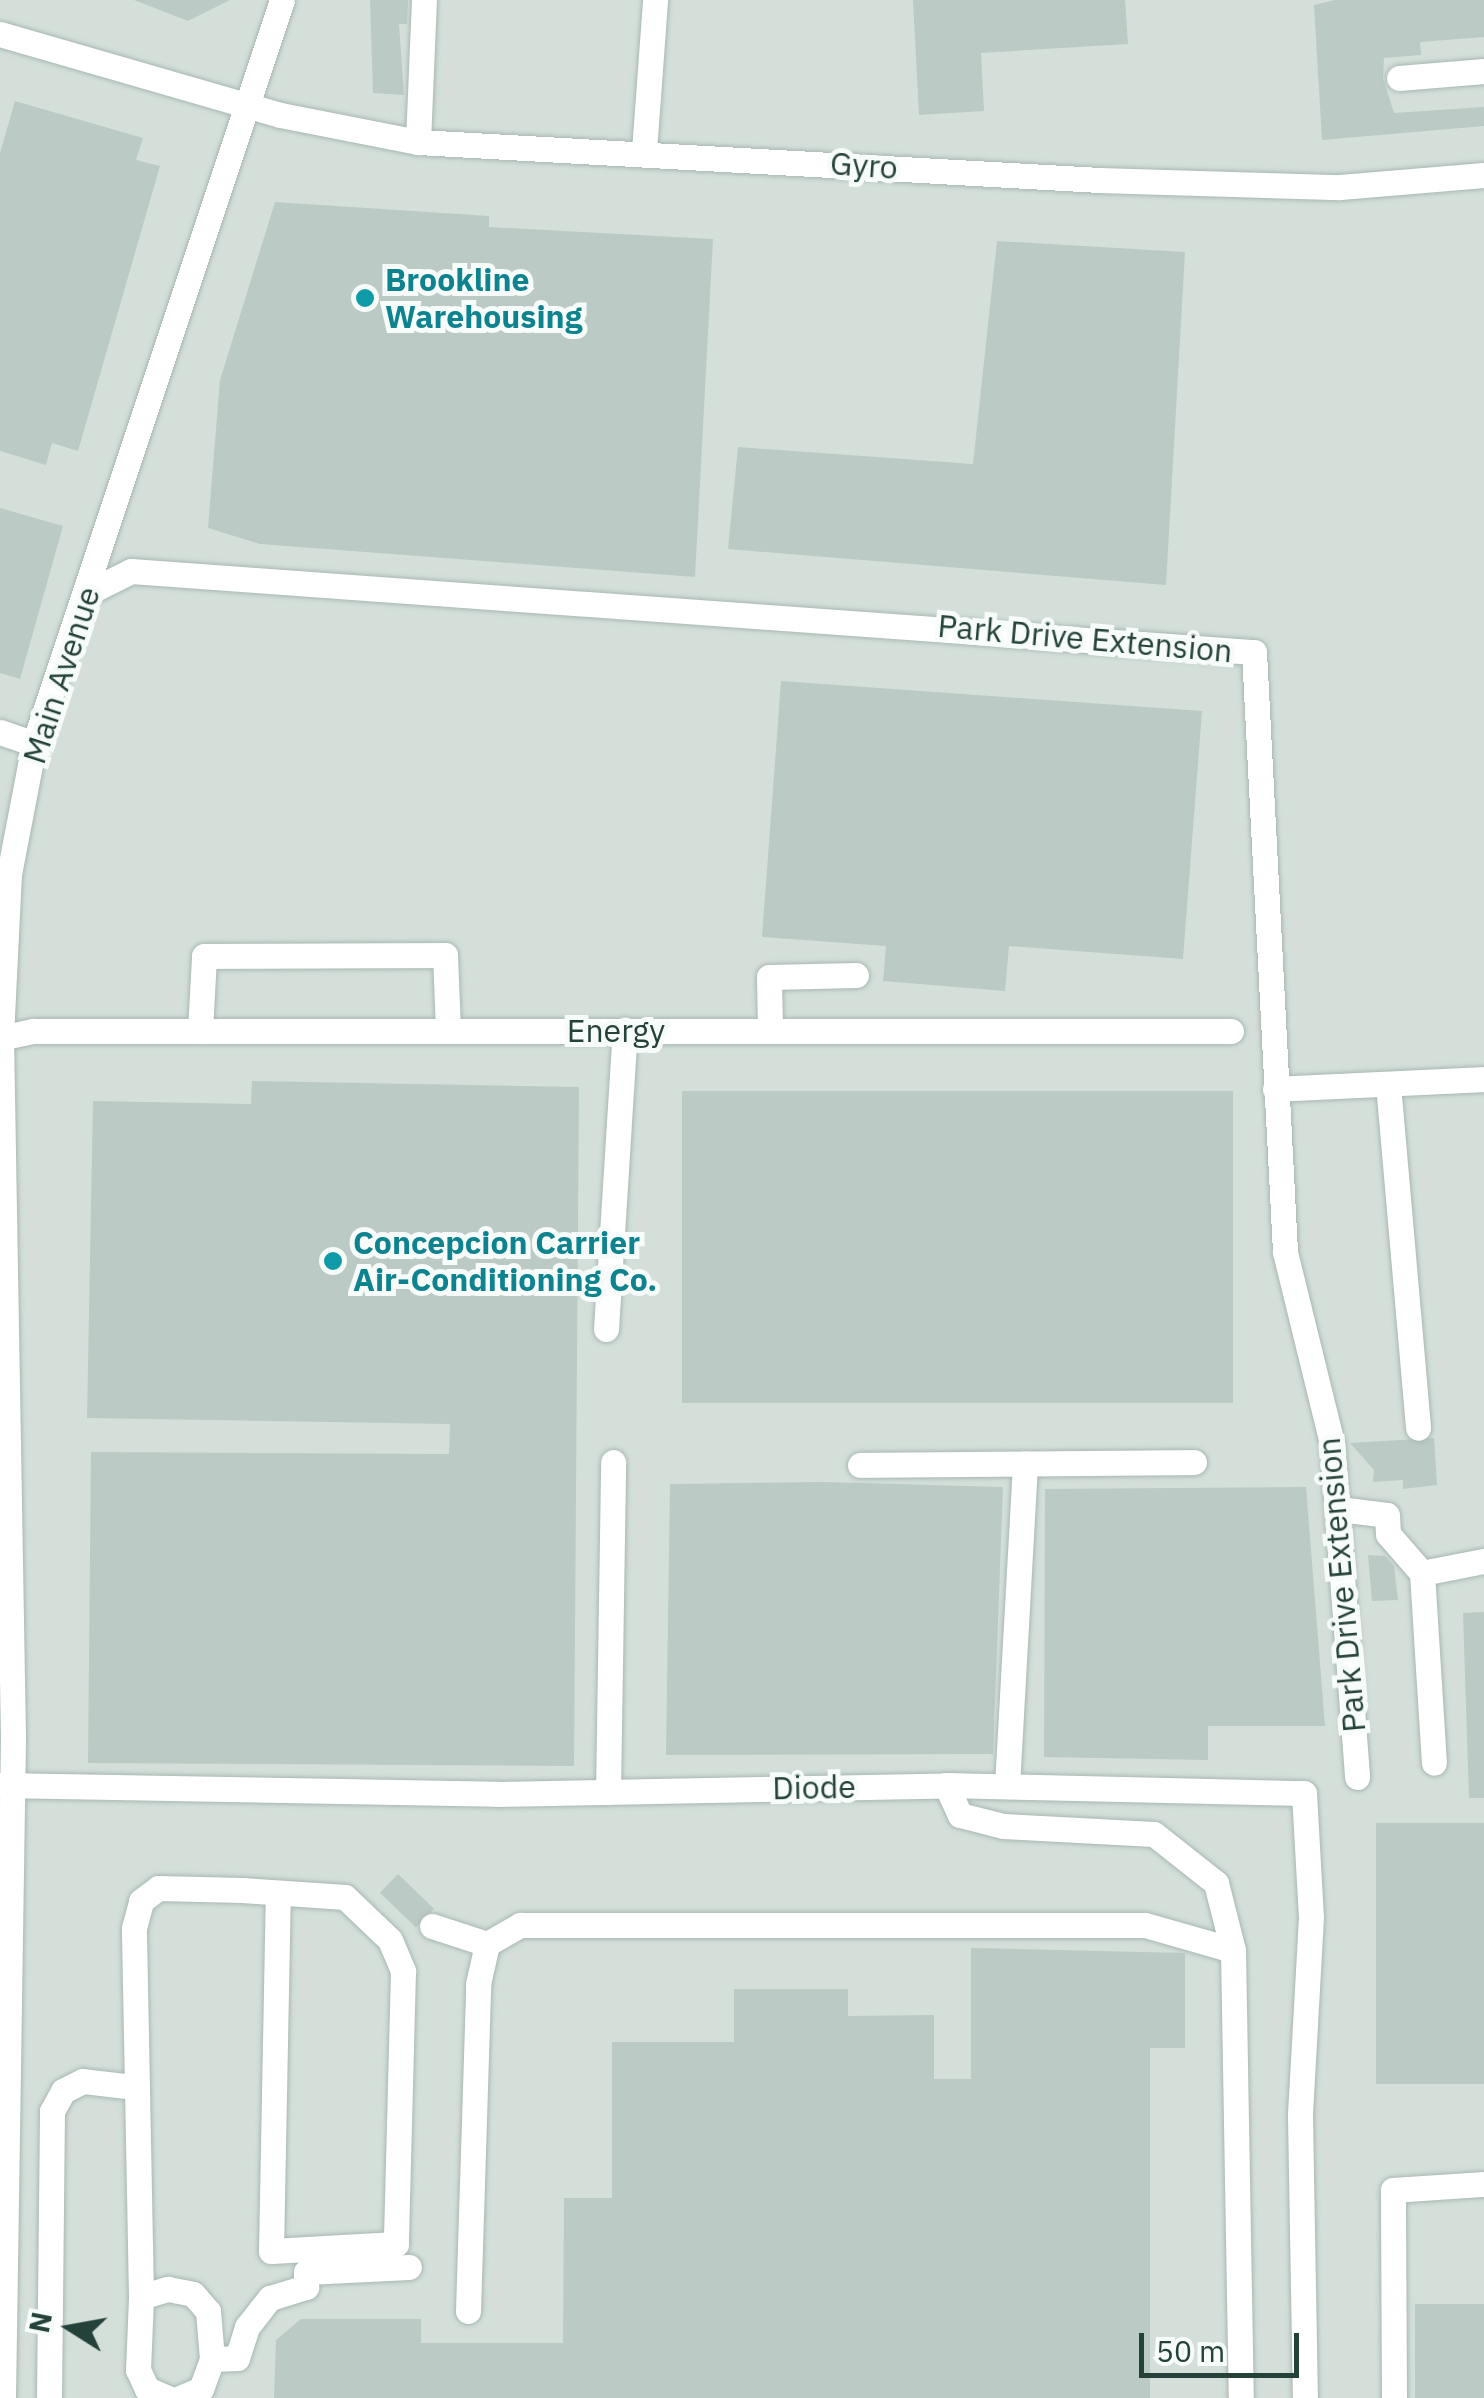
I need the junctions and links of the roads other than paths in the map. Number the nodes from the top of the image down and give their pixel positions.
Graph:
1 (282, 0) edge
2 (424, 0) edge
3 (654, 0) edge
4 (0, 34) edge
5 (1484, 71) edge
6 (1399, 78) dead end
7 (247, 105) junction
8 (418, 142) junction
9 (644, 151) junction
10 (1484, 175) edge
11 (90, 592) junction
12 (0, 732) edge
13 (34, 744) junction
14 (856, 975) dead end
15 (200, 1030) junction
16 (448, 1030) junction
17 (625, 1030) junction
18 (770, 1030) junction
19 (1232, 1031) dead end
20 (0, 1038) edge
21 (1484, 1079) edge
22 (1388, 1084) junction
23 (1274, 1089) junction
24 (606, 1330) dead end
25 (1418, 1428) dead end
26 (613, 1462) dead end
27 (1194, 1462) dead end
28 (1024, 1464) junction
29 (860, 1465) dead end
30 (1339, 1509) junction
31 (1484, 1561) edge
32 (1422, 1573) junction
33 (1434, 1763) dead end
34 (1357, 1777) dead end
35 (946, 1785) junction
36 (6, 1786) edge
37 (1007, 1786) junction
38 (608, 1792) junction
39 (278, 1893) junction
40 (432, 1926) dead end
41 (487, 1944) junction
42 (1234, 1950) junction
43 (134, 2087) junction
44 (1484, 2184) edge
45 (51, 2208) junction
46 (6, 2218) junction
47 (410, 2267) dead end
48 (141, 2297) junction
49 (468, 2311) dead end
50 (212, 2359) junction
51 (3, 2398) edge
52 (49, 2398) edge
53 (168, 2398) edge
54 (180, 2398) edge
55 (1240, 2398) edge
56 (1305, 2398) edge
57 (1394, 2398) edge

1 - 7 street, Main Avenue
2 - 8 street
3 - 9 street
4 - 7 street, Gyro
5 - 6 street
7 - 8 street, Gyro
7 - 11 street, Main Avenue
8 - 9 street, Gyro
9 - 10 street, Gyro
11 - 13 street, Main Avenue
11 - 23 street, Park Drive Extension
12 - 13 street
13 - 20 street, Main Avenue
14 - 18 street
15 - 16 street, Energy
15 - 16 street
15 - 20 street, Energy
16 - 17 street, Energy
17 - 18 street, Energy
17 - 24 street
18 - 19 street, Energy
20 - 36 street, Main Avenue
21 - 22 street
22 - 23 street
22 - 25 street
23 - 30 street, Park Drive Extension
26 - 38 street
27 - 28 street
28 - 29 street
28 - 37 street
30 - 32 street
30 - 34 street, Park Drive Extension
31 - 32 street
32 - 33 street
35 - 37 street, Diode
35 - 38 street, Diode
35 - 42 street
36 - 38 street, Diode
36 - 46 street, Main Avenue
37 - 56 street, Diode
39 - 39 street
39 - 43 street
40 - 41 street
41 - 42 street
41 - 49 street
42 - 55 street
43 - 45 street
43 - 48 street
44 - 57 street
45 - 46 street
45 - 52 street
46 - 51 street, Main Avenue
47 - 50 street
48 - 50 street
48 - 53 street
50 - 54 street

